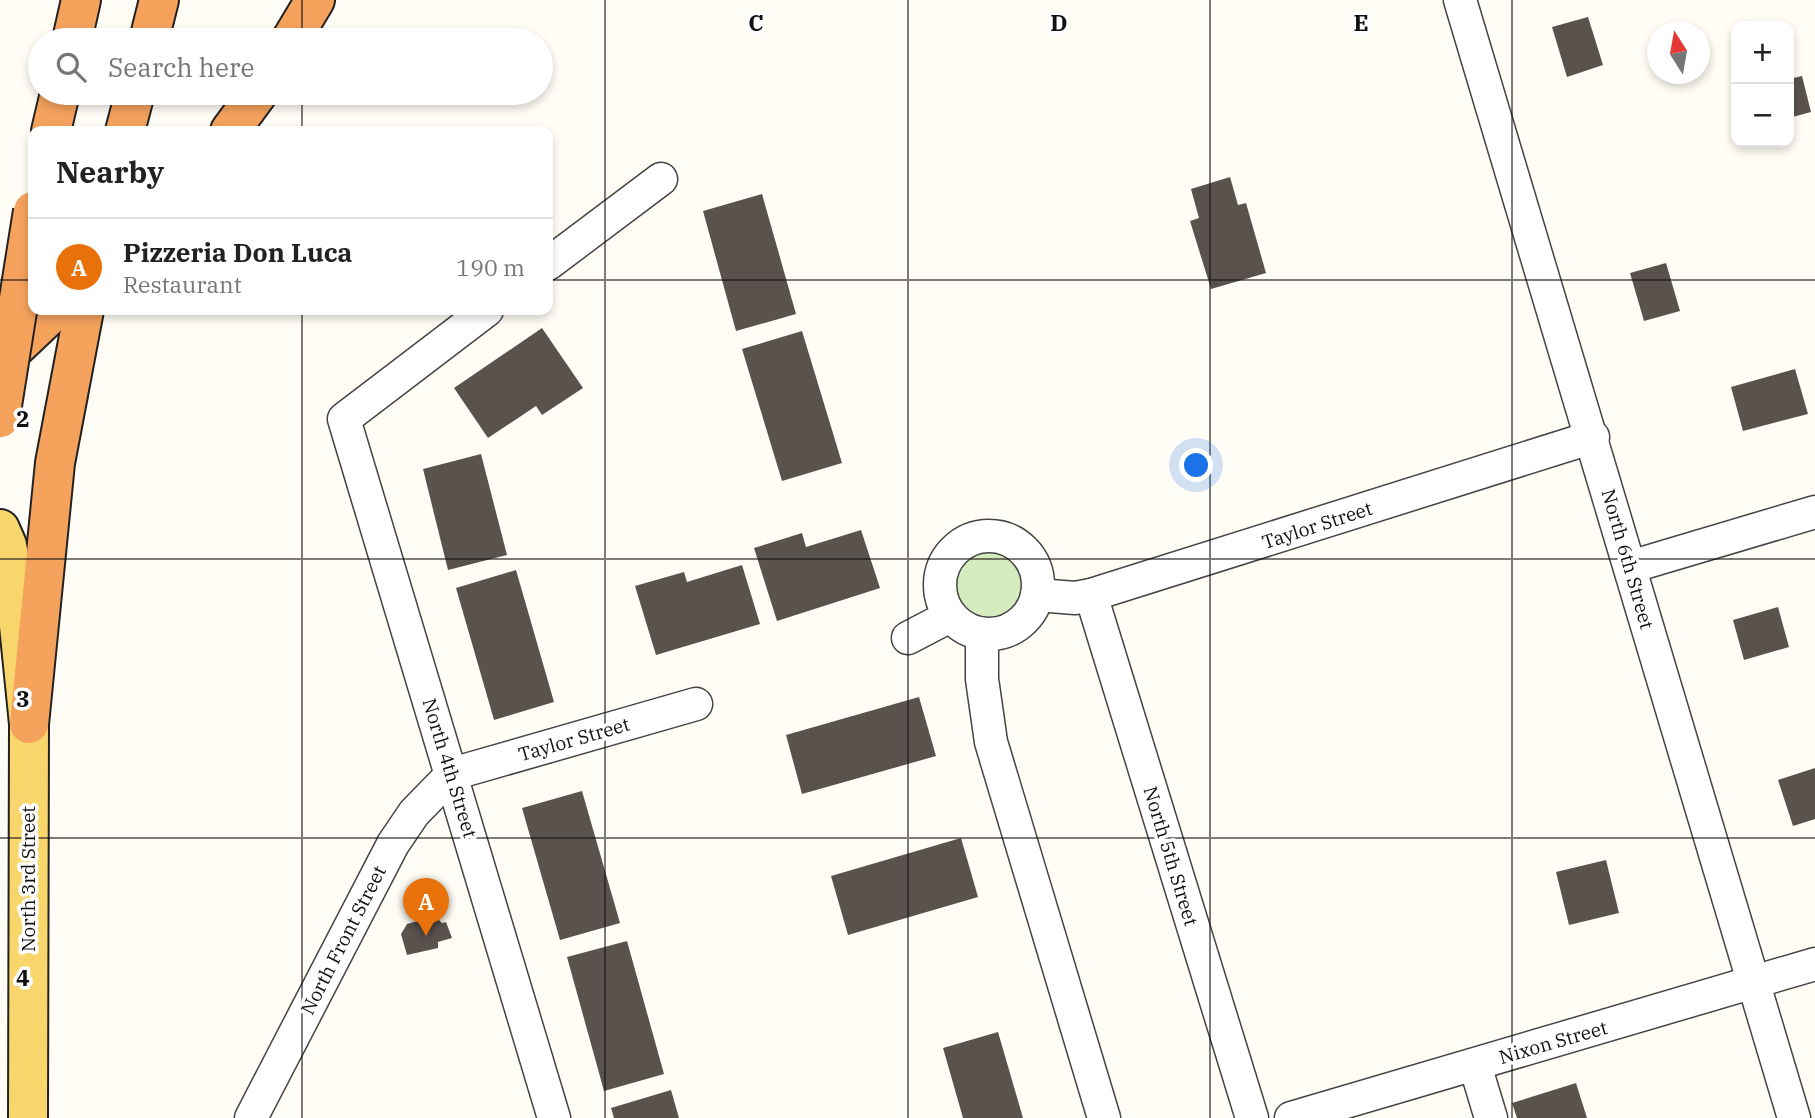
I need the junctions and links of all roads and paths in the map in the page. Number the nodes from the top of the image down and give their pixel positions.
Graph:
1 (81, 0) edge
2 (159, 0) edge
3 (315, 0) edge
4 (1460, 0) edge
5 (75, 28) edge
6 (152, 28) edge
7 (298, 28) edge
8 (57, 105) edge
9 (249, 105) edge
10 (52, 126) edge
11 (234, 126) edge
12 (661, 179) dead end
13 (28, 242) edge
14 (553, 260) edge
15 (50, 315) edge
16 (82, 315) edge
17 (480, 315) edge
18 (0, 362) edge
19 (0, 418) edge
20 (1593, 437) junction
21 (1815, 512) edge
22 (0, 529) edge
23 (1630, 567) junction
24 (1037, 595) junction
25 (1091, 595) junction
26 (950, 617) junction
27 (982, 634) junction
28 (908, 638) dead end
29 (696, 704) dead end
30 (29, 724) junction
31 (452, 774) junction
32 (1815, 964) edge
33 (1755, 982) junction
34 (1475, 1065) junction
35 (28, 1118) edge
36 (251, 1118) edge
37 (554, 1118) edge
38 (1104, 1118) edge
39 (1252, 1118) edge
40 (1291, 1118) edge
41 (1491, 1118) edge
42 (1794, 1118) edge

1 - 5 highway
2 - 6 highway
3 - 7 highway
4 - 20 street, North 6th Street
8 - 10 highway
9 - 11 highway
12 - 14 street
13 - 19 highway, bridge
15 - 18 highway
16 - 30 highway
17 - 31 street, North 4th Street
20 - 23 street, North 6th Street
20 - 25 street, Taylor Street
21 - 23 street
22 - 30 main road, North 3rd Street
23 - 33 street, North 6th Street
24 - 25 street, Taylor Street
24 - 26 street
24 - 27 street
25 - 39 street, North 5th Street
26 - 27 street
26 - 28 street
27 - 38 street
29 - 31 street, Taylor Street
30 - 35 main road, North 3rd Street
31 - 36 street, North Front Street
31 - 37 street, North 4th Street
32 - 33 street, Nixon Street
33 - 34 street, Nixon Street
33 - 42 street, North 6th Street
34 - 40 street, Nixon Street
34 - 41 street

